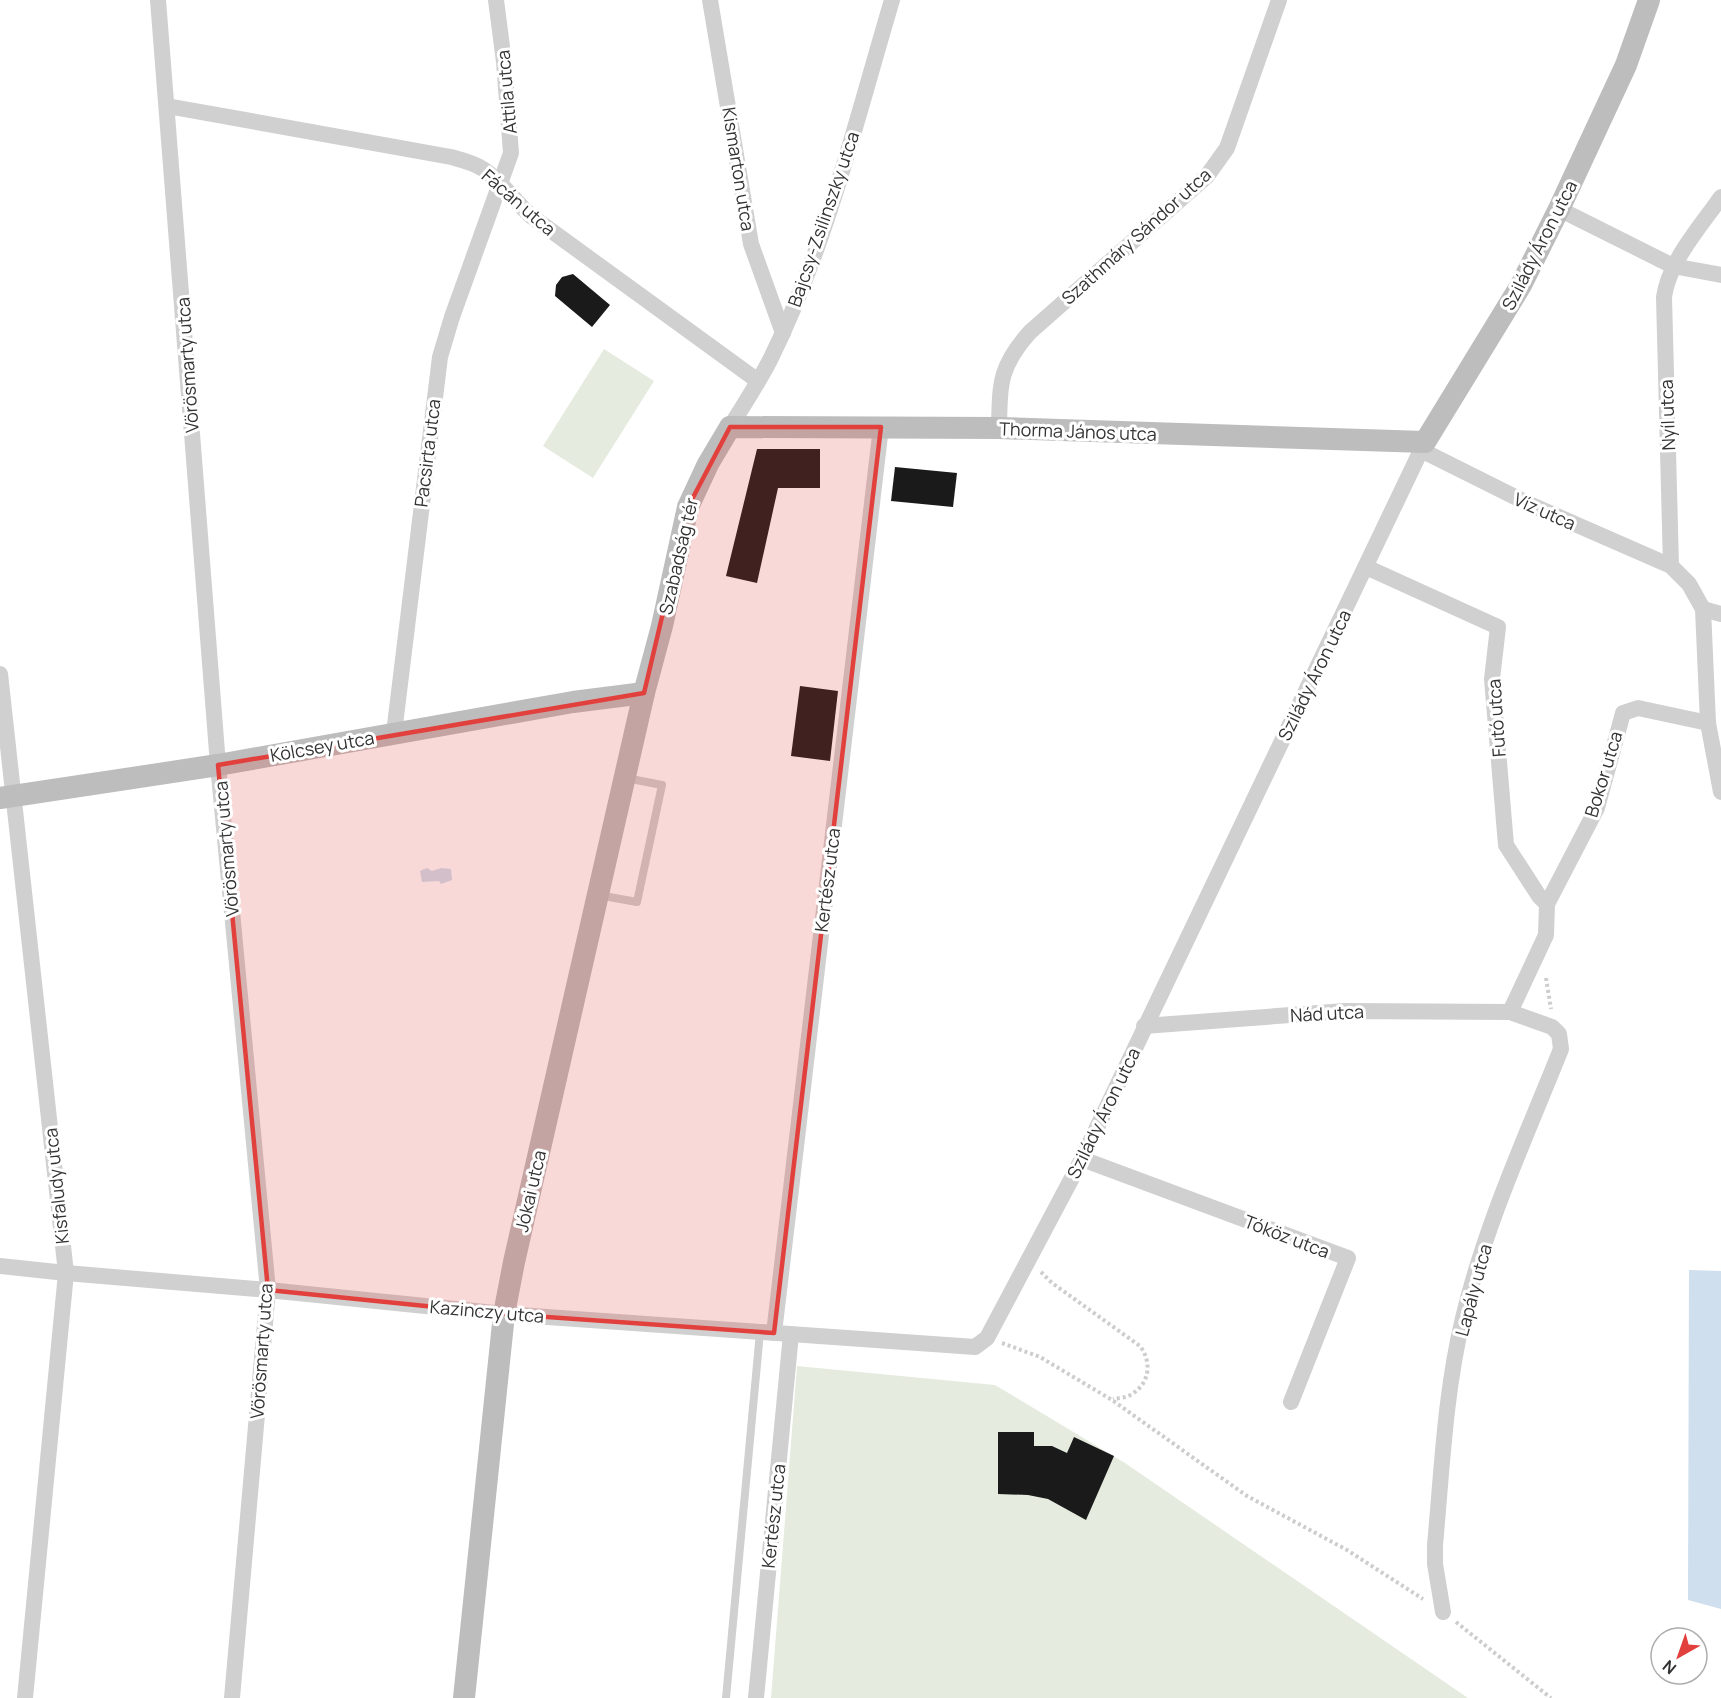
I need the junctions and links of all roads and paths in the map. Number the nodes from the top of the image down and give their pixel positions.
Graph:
1 (158, 0) edge
2 (496, 0) edge
3 (710, 0) edge
4 (892, 0) edge
5 (1279, 0) edge
6 (1649, 0) edge
7 (168, 106) junction
8 (500, 183) junction
9 (1721, 197) edge
10 (1559, 208) junction
11 (1673, 266) junction
12 (1721, 275) edge
13 (783, 333) junction
14 (758, 381) junction
15 (730, 427) junction
16 (881, 427) junction
17 (999, 428) junction
18 (1423, 446) junction
19 (1671, 566) junction
20 (1366, 567) junction
21 (1703, 609) junction
22 (1721, 614) edge
23 (0, 674) edge
24 (644, 693) junction
25 (1708, 723) junction
26 (394, 733) junction
27 (218, 765) junction
28 (625, 778) junction
29 (1721, 792) edge
30 (7, 797) edge
31 (598, 895) junction
32 (1546, 904) junction
33 (1544, 968) dead end
34 (1510, 1012) junction
35 (1144, 1026) junction
36 (1552, 1027) junction
37 (1082, 1159) junction
38 (1029, 1260) junction
39 (0, 1266) edge
40 (66, 1273) junction
41 (268, 1290) junction
42 (504, 1314) junction
43 (775, 1333) junction
44 (981, 1343) junction
45 (1112, 1400) junction
46 (1291, 1402) dead end
47 (1443, 1612) junction
48 (25, 1698) edge
49 (232, 1698) edge
50 (464, 1698) edge
51 (726, 1698) edge
52 (756, 1698) edge
53 (1551, 1698) edge

1 - 7 street, Vörösmarty utca
2 - 8 street, Attila utca
3 - 13 street, Kismarton utca
4 - 13 street, Bajcsy-Zsilinszky utca
5 - 17 street, Szathmáry Sándor utca
6 - 10 street, Szilády Áron utca
7 - 8 street, Fácán utca
7 - 27 street, Vörösmarty utca
8 - 14 street, Fácán utca
8 - 26 street, Pacsirta utca
9 - 11 street, Nyíl utca
10 - 11 street
10 - 18 street, Szilády Áron utca
11 - 12 street
11 - 19 street, Nyíl utca
13 - 14 street, Bajcsy-Zsilinszky utca
14 - 15 street, Bajcsy-Zsilinszky utca
15 - 16 street, Thorma János utca
15 - 24 street, Szabadság tér
16 - 17 street, Thorma János utca
16 - 43 street, Kertész utca
17 - 18 street, Thorma János utca
18 - 19 street, Víz utca
18 - 20 street, Szilády Áron utca
19 - 21 street
20 - 32 street, Futó utca
20 - 35 street, Szilády Áron utca
21 - 22 street
21 - 25 street
23 - 30 street, Kisfaludy utca
24 - 26 street, Kölcsey utca
24 - 28 street, Jókai utca
25 - 29 street
25 - 32 street, Bokor utca
26 - 27 street, Kölcsey utca
27 - 30 street, Kölcsey utca
27 - 41 street, Vörösmarty utca
28 - 31 street, Jókai utca
28 - 31 lane
30 - 40 street, Kisfaludy utca
31 - 42 street, Jókai utca
32 - 34 street, Bokor utca
33 - 36 path
34 - 35 street, Nád utca
34 - 36 street
35 - 37 street, Szilády Áron utca
36 - 47 street, Lapály utca
37 - 38 street, Szilády Áron utca
37 - 46 street, Tóköz utca
38 - 44 street, Szilády Áron utca
38 - 45 path
39 - 40 street, Kazinczy utca
40 - 41 street, Kazinczy utca
40 - 48 street, Kisfaludy utca
41 - 42 street, Kazinczy utca
41 - 49 street, Vörösmarty utca
42 - 43 street, Kazinczy utca
42 - 50 street, Jókai utca
43 - 44 street, Kazinczy utca
43 - 51 lane
43 - 52 street, Kertész utca
44 - 45 path
45 - 47 path
47 - 53 path

